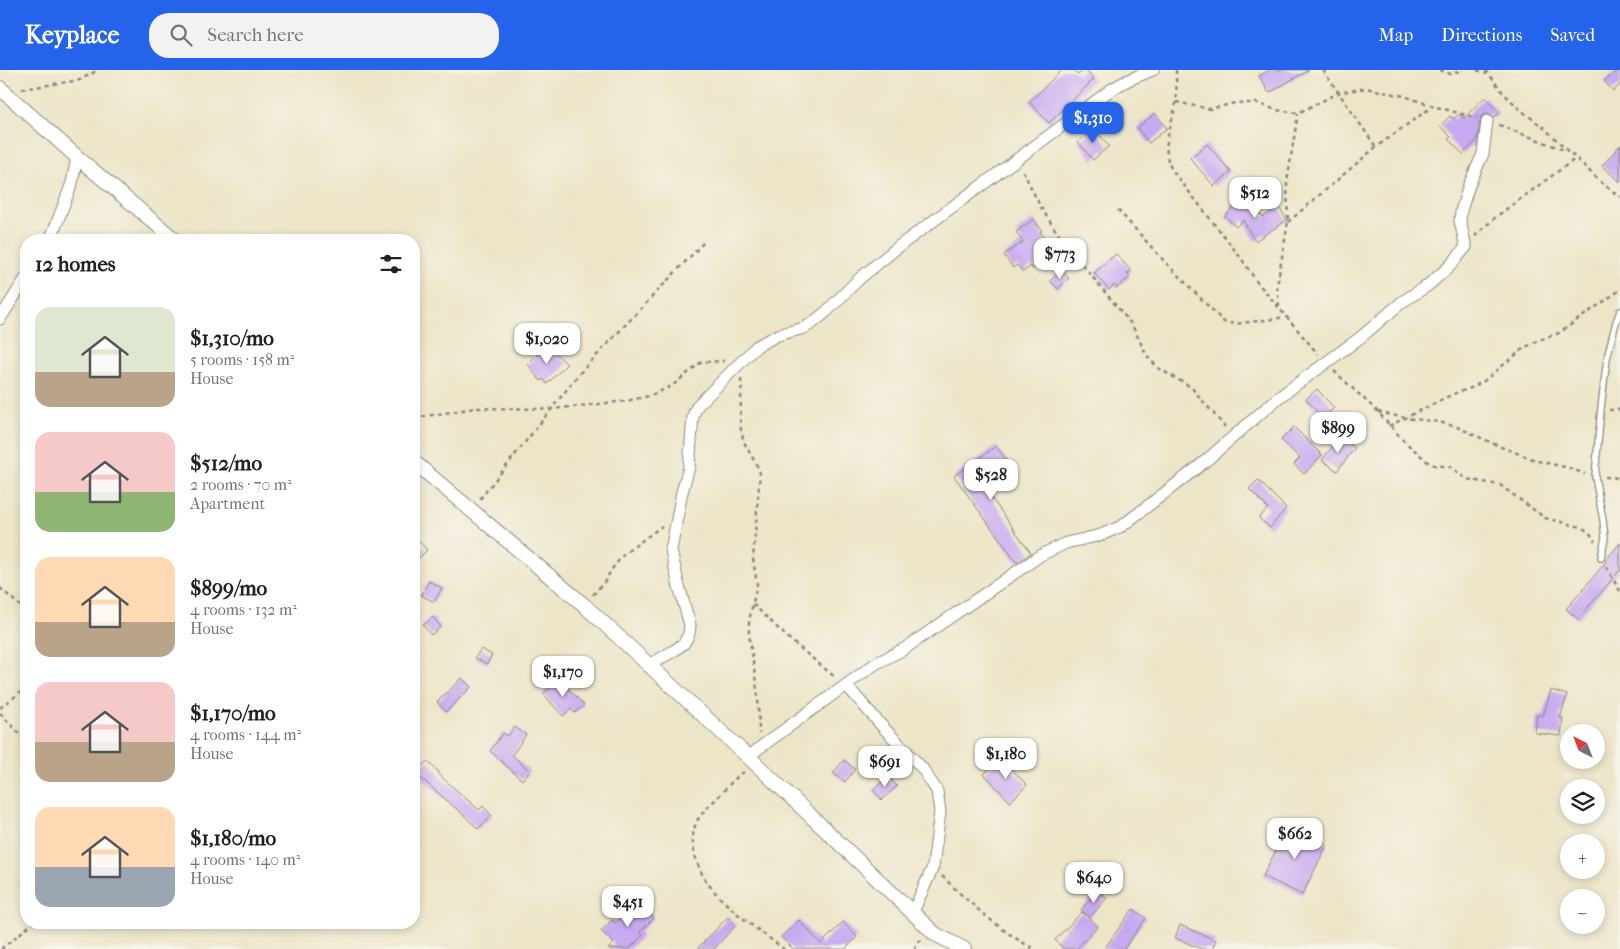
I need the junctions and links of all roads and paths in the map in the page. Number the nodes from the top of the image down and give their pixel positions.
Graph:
1 (98, 70) edge
2 (1153, 70) edge
3 (1176, 70) edge
4 (1323, 70) edge
5 (1440, 70) edge
6 (1463, 70) edge
7 (1477, 70) edge
8 (1486, 70) edge
9 (1489, 74) junction
10 (2, 90) edge
11 (1338, 93) junction
12 (1176, 102) junction
13 (1433, 106) junction
14 (1298, 112) junction
15 (1487, 120) junction
16 (1376, 147) junction
17 (1567, 151) junction
18 (77, 157) junction
19 (1576, 158) junction
20 (1018, 160) junction
21 (1620, 197) edge
22 (1118, 210) dead end
23 (1288, 222) junction
24 (51, 234) edge
25 (168, 234) edge
26 (704, 242) dead end
27 (1466, 246) junction
28 (20, 287) edge
29 (1620, 290) edge
30 (1279, 308) junction
31 (1620, 311) edge
32 (1288, 317) junction
33 (0, 319) edge
34 (741, 363) junction
35 (1326, 363) junction
36 (552, 409) junction
37 (1377, 411) junction
38 (420, 417) edge
39 (1406, 418) junction
40 (1389, 426) junction
41 (1233, 436) junction
42 (420, 467) edge
43 (1595, 477) junction
44 (1620, 478) edge
45 (471, 510) junction
46 (679, 514) junction
47 (1600, 558) junction
48 (0, 588) edge
49 (1620, 591) edge
50 (753, 604) junction
51 (20, 606) edge
52 (584, 606) junction
53 (648, 666) junction
54 (846, 685) junction
55 (20, 693) edge
56 (0, 708) edge
57 (0, 713) edge
58 (20, 735) edge
59 (762, 746) junction
60 (752, 761) junction
61 (933, 867) junction
62 (912, 914) junction
63 (25, 929) edge
64 (1, 949) edge
65 (784, 949) edge
66 (964, 949) edge
67 (1035, 949) edge

1 - 10 path
2 - 20 street
3 - 12 path
4 - 11 path
5 - 6 path
7 - 9 path
8 - 9 path
9 - 17 path
10 - 18 street
11 - 13 path
11 - 14 path
11 - 16 path
12 - 14 path
12 - 30 path
13 - 15 path
13 - 16 path
14 - 23 path
15 - 17 path
15 - 27 street
16 - 23 path
17 - 19 path
18 - 24 street
18 - 25 street
19 - 21 path
19 - 27 path
20 - 34 street
20 - 41 path
22 - 32 path
23 - 30 path
26 - 36 path
27 - 35 street
28 - 33 street
29 - 39 path
30 - 32 path
31 - 43 lane
32 - 35 path
34 - 36 path
34 - 46 street
34 - 50 path
35 - 37 path
35 - 41 street
36 - 38 path
36 - 45 path
37 - 39 path
37 - 40 path
39 - 40 path
39 - 43 path
40 - 47 path
41 - 54 street
42 - 45 street
43 - 44 path
43 - 47 lane
45 - 52 street
46 - 52 path
46 - 53 street
47 - 49 path
48 - 51 path
50 - 54 path
50 - 59 path
52 - 53 street
53 - 60 street
54 - 59 street
54 - 61 street
55 - 56 path
57 - 58 path
59 - 60 street
60 - 62 street
60 - 65 path
61 - 62 street
61 - 67 path
62 - 66 street
63 - 64 path

